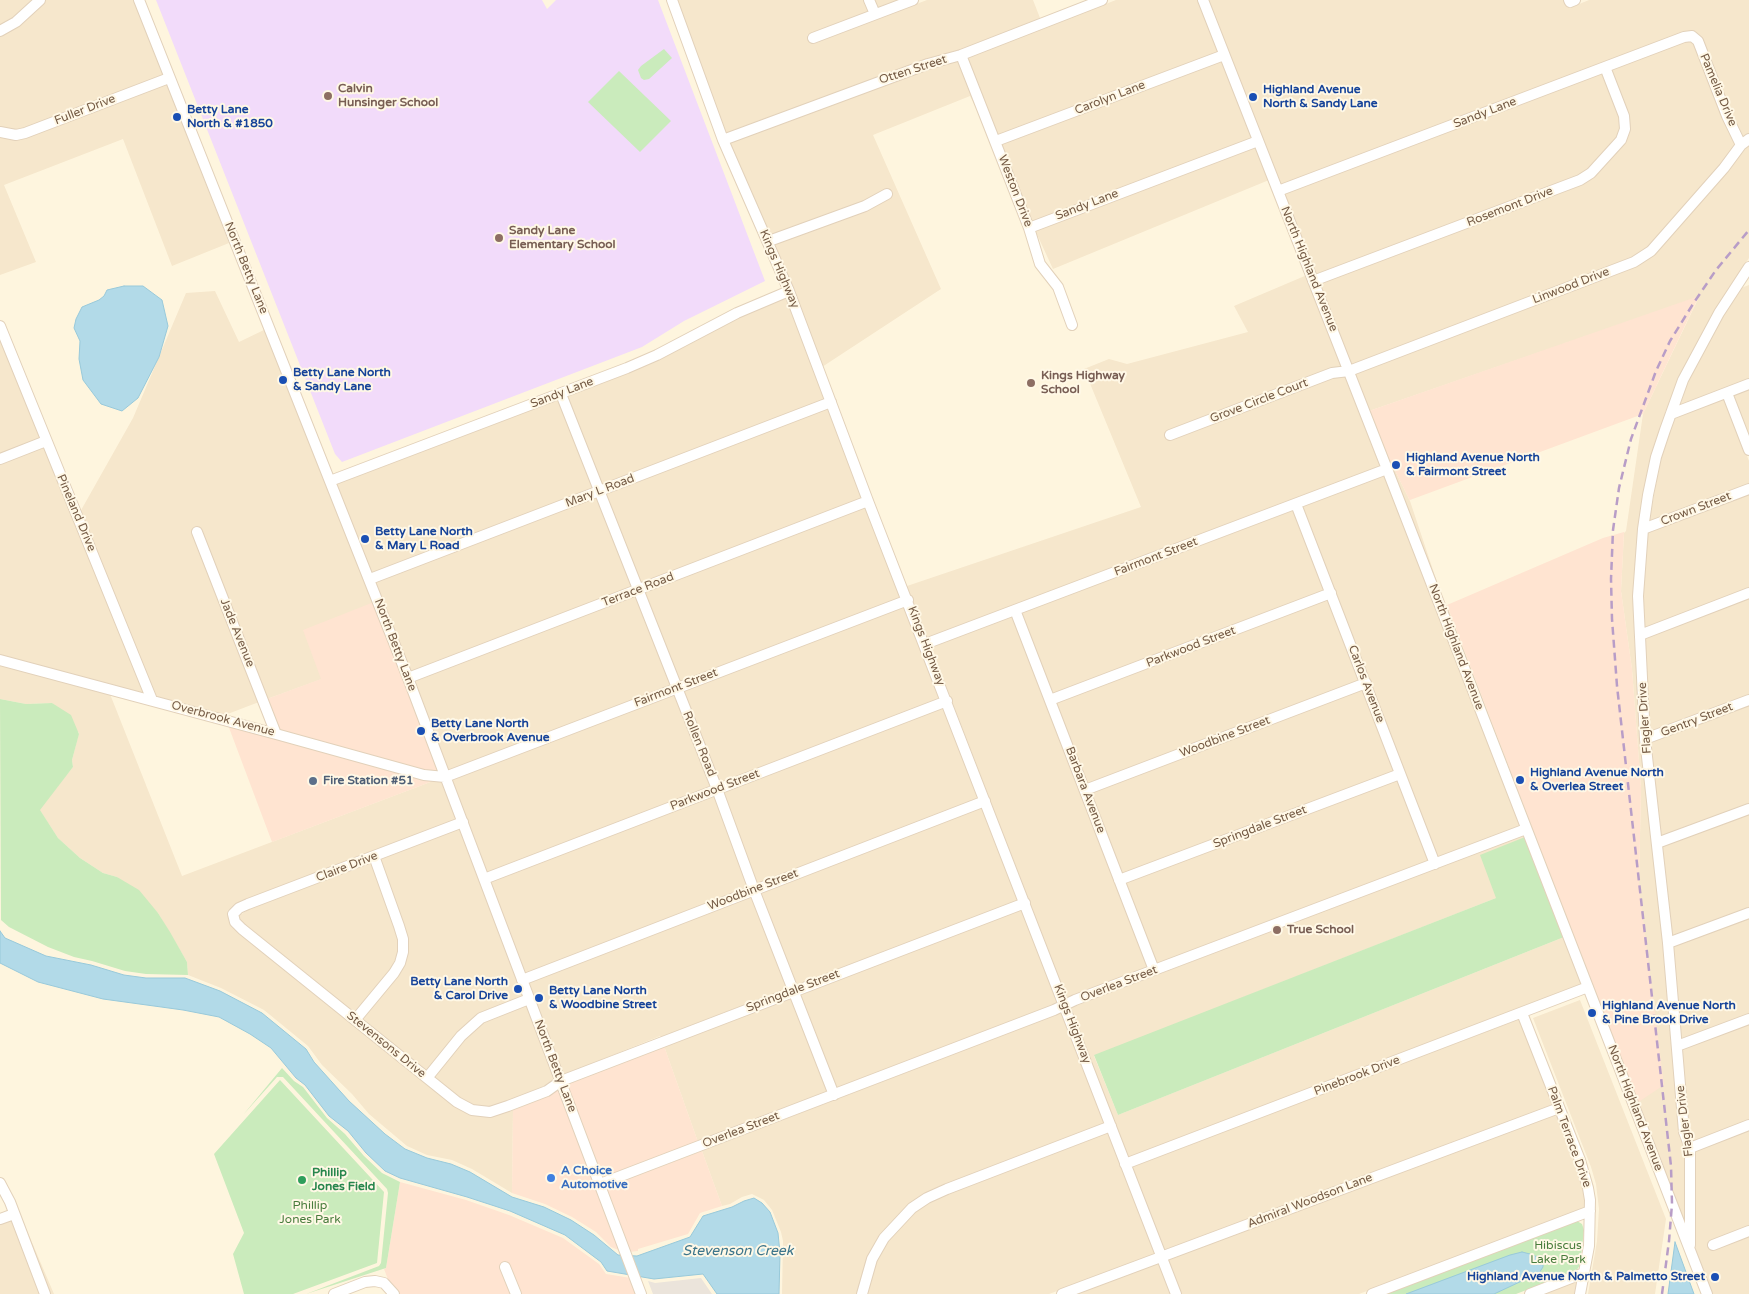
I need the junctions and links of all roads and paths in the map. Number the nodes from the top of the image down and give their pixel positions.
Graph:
1 (40, 0) edge
2 (139, 0) edge
3 (672, 0) edge
4 (869, 0) edge
5 (913, 0) edge
6 (1102, 0) edge
7 (1203, 0) edge
8 (1569, 0) edge
9 (1575, 0) edge
10 (875, 14) junction
11 (0, 31) edge
12 (1692, 36) joint
13 (813, 38) dead end
14 (961, 55) junction
15 (1224, 55) junction
16 (1605, 67) junction
17 (169, 78) junction
18 (0, 132) edge
19 (723, 140) junction
20 (996, 141) junction
21 (1258, 141) junction
22 (1745, 142) edge
23 (1278, 191) junction
24 (887, 194) dead end
25 (1029, 228) junction
26 (768, 242) junction
27 (1749, 267) edge
28 (1749, 280) edge
29 (1313, 281) junction
30 (1739, 284) junction
31 (789, 291) junction
32 (1072, 325) dead end
33 (0, 326) edge
34 (1349, 370) junction
35 (1749, 384) edge
36 (1727, 393) junction
37 (560, 394) junction
38 (831, 402) junction
39 (1671, 414) junction
40 (1170, 434) dead end
41 (46, 441) junction
42 (1749, 450) edge
43 (0, 459) edge
44 (1387, 469) junction
45 (330, 481) junction
46 (1749, 489) edge
47 (599, 492) junction
48 (868, 501) junction
49 (1296, 504) junction
50 (1644, 529) junction
51 (197, 532) dead end
52 (370, 579) junction
53 (638, 590) junction
54 (1331, 593) junction
55 (1749, 593) edge
56 (908, 600) junction
57 (1015, 610) junction
58 (1640, 635) junction
59 (925, 644) junction
60 (0, 660) edge
61 (408, 678) junction
62 (1366, 683) junction
63 (676, 688) junction
64 (152, 700) junction
65 (1050, 700) junction
66 (1749, 700) edge
67 (947, 701) junction
68 (276, 734) junction
69 (1645, 739) junction
70 (1400, 774) junction
71 (446, 777) junction
72 (717, 789) junction
73 (1085, 790) junction
74 (985, 801) junction
75 (1749, 809) edge
76 (463, 822) junction
77 (1526, 829) junction
78 (1657, 843) junction
79 (374, 856) junction
80 (1435, 864) junction
81 (484, 879) junction
82 (1119, 880) junction
83 (754, 890) junction
84 (1025, 903) junction
85 (1749, 913) edge
86 (233, 914) joint
87 (1668, 943) junction
88 (1154, 970) junction
89 (522, 980) junction
90 (1588, 987) junction
91 (794, 991) junction
92 (529, 999) junction
93 (1065, 1005) junction
94 (1522, 1013) junction
95 (1749, 1019) edge
96 (355, 1020) junction
97 (1677, 1046) junction
98 (428, 1078) junction
99 (561, 1081) junction
100 (834, 1095) junction
101 (1558, 1108) junction
102 (1749, 1125) edge
103 (1111, 1126) junction
104 (1690, 1148) junction
105 (1125, 1164) junction
106 (0, 1183) edge
107 (600, 1184) junction
108 (1590, 1211) junction
109 (14, 1214) junction
110 (0, 1219) edge
111 (1749, 1231) edge
112 (1713, 1245) dead end
113 (1690, 1251) junction
114 (1162, 1257) junction
115 (505, 1267) dead end
116 (1584, 1273) junction
117 (639, 1289) edge
118 (45, 1294) edge
119 (334, 1294) edge
120 (394, 1294) edge
121 (516, 1294) edge
122 (862, 1294) edge
123 (1062, 1294) edge
124 (1176, 1294) edge
125 (1372, 1294) edge
126 (1530, 1294) edge
127 (1580, 1294) edge
128 (1706, 1294) edge

1 - 11 street
2 - 17 street, North Betty Lane
3 - 19 street, Kings Highway
4 - 10 street
5 - 10 street
6 - 14 street, Otten Street
7 - 15 street, North Highland Avenue
8 - 9 street
10 - 13 street
12 - 16 street, Sandy Lane
12 - 22 street, Pamelia Drive
14 - 19 street, Otten Street
14 - 20 street, Weston Drive
15 - 20 street, Carolyn Lane
15 - 21 street, North Highland Avenue
16 - 23 street, Sandy Lane
16 - 29 street, Rosemont Drive
17 - 18 street, Fuller Drive
17 - 45 street, North Betty Lane
19 - 26 street, Kings Highway
20 - 25 street, Weston Drive
21 - 23 street, North Highland Avenue
21 - 25 street, Sandy Lane
22 - 34 street, Linwood Drive
23 - 29 street, North Highland Avenue
24 - 26 street
25 - 32 street, Weston Drive
26 - 31 street, Kings Highway
27 - 30 street, Flagler Drive
28 - 30 street
29 - 34 street, North Highland Avenue
30 - 39 street, Flagler Drive
31 - 37 street, Sandy Lane
31 - 38 street, Kings Highway
33 - 41 street, Pineland Drive
34 - 40 street, Grove Circle Court
34 - 44 street, North Highland Avenue
35 - 36 street
36 - 39 street
36 - 42 street
37 - 45 street, Sandy Lane
37 - 47 street, Rollen Road
38 - 47 street, Mary L Road
38 - 48 street, Kings Highway
39 - 50 street, Flagler Drive
41 - 43 street
41 - 64 street, Pineland Drive
44 - 49 street, Fairmont Street
44 - 77 street, North Highland Avenue
45 - 52 street, North Betty Lane
46 - 50 street, Crown Street
47 - 52 street, Mary L Road
47 - 53 street, Rollen Road
48 - 53 street, Terrace Road
48 - 56 street, Kings Highway
49 - 54 street, Carlos Avenue
49 - 57 street, Fairmont Street
50 - 58 street, Flagler Drive
51 - 68 street, Jade Avenue
52 - 61 street, North Betty Lane
53 - 61 street, Terrace Road
53 - 63 street, Rollen Road
54 - 62 street, Carlos Avenue
54 - 65 street, Parkwood Street
55 - 58 street
56 - 59 street, Kings Highway
56 - 63 street, Fairmont Street
57 - 59 street, Fairmont Street
57 - 65 street, Barbara Avenue
58 - 69 street, Flagler Drive
59 - 67 street, Kings Highway
60 - 64 street, Overbrook Avenue
61 - 71 street, North Betty Lane
62 - 70 street, Carlos Avenue
62 - 73 street, Woodbine Street
63 - 71 street, Fairmont Street
63 - 72 street, Rollen Road
64 - 68 street, Overbrook Avenue
65 - 73 street, Barbara Avenue
66 - 69 street, Gentry Street
67 - 72 street, Parkwood Street
67 - 74 street, Kings Highway
68 - 71 street, Overbrook Avenue
69 - 78 street, Flagler Drive
70 - 80 street, Carlos Avenue
70 - 82 street, Springdale Street
71 - 76 street, North Betty Lane
72 - 81 street, Parkwood Street
72 - 83 street, Rollen Road
73 - 82 street, Barbara Avenue
74 - 83 street, Woodbine Street
74 - 84 street, Kings Highway
75 - 78 street
76 - 79 street, Claire Drive
76 - 81 street, North Betty Lane
77 - 80 street, Overlea Street
77 - 90 street, North Highland Avenue
78 - 87 street, Flagler Drive
79 - 86 street, Claire Drive
79 - 96 street
80 - 88 street, Overlea Street
81 - 89 street, North Betty Lane
82 - 88 street, Barbara Avenue
83 - 89 street, Woodbine Street
83 - 91 street, Rollen Road
84 - 91 street, Springdale Street
84 - 93 street, Kings Highway
85 - 87 street
86 - 96 street, Stevensons Drive
87 - 97 street, Flagler Drive
88 - 93 street, Overlea Street
89 - 92 street, North Betty Lane
90 - 94 street, Pinebrook Drive
90 - 113 street, North Highland Avenue
91 - 99 street, Springdale Street
91 - 100 street, Rollen Road
92 - 98 street
92 - 99 street, North Betty Lane
93 - 100 street, Overlea Street
93 - 103 street, Kings Highway
94 - 101 street, Palm Terrace Drive
94 - 105 street, Pinebrook Drive
95 - 97 street
96 - 98 street, Stevensons Drive
97 - 104 street, Flagler Drive
98 - 99 street, Stevensons Drive
99 - 107 street, North Betty Lane
100 - 107 street, Overlea Street
101 - 108 street, Palm Terrace Drive
101 - 114 street, Admiral Woodson Lane
102 - 104 street
103 - 105 street, Kings Highway
103 - 122 street
104 - 113 street, Flagler Drive
105 - 114 street, Kings Highway
106 - 109 street
107 - 117 street, North Betty Lane
108 - 116 street, Palm Terrace Drive
108 - 125 street
109 - 110 street
109 - 118 street
111 - 112 street
113 - 128 street, North Highland Avenue
114 - 123 street, Admiral Woodson Lane
114 - 124 street, Kings Highway
115 - 121 street
116 - 126 street
116 - 127 street, Palm Terrace Drive
119 - 120 street

